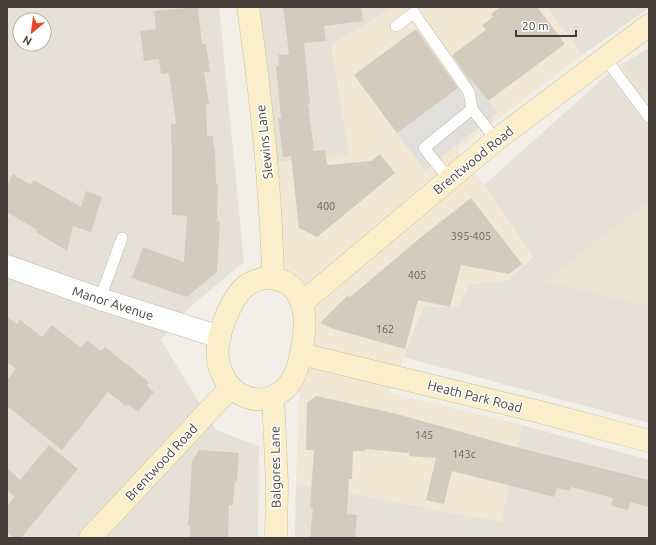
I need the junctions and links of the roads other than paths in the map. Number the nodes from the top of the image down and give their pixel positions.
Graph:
1 (248, 7) edge
2 (649, 25) edge
3 (396, 26) dead end
4 (604, 58) junction
5 (472, 109) junction
6 (649, 117) edge
7 (496, 140) junction
8 (449, 179) junction
9 (122, 238) dead end
10 (7, 266) edge
11 (273, 278) junction
12 (100, 299) junction
13 (302, 302) junction
14 (220, 337) junction
15 (301, 354) junction
16 (231, 387) junction
17 (273, 397) junction
18 (649, 441) edge
19 (90, 538) edge
20 (276, 538) edge

1 - 11 street, Slewins Lane
2 - 4 street, Brentwood Road
3 - 5 lane
4 - 6 lane
4 - 7 street, Brentwood Road
5 - 7 lane
5 - 8 lane
7 - 8 street, Brentwood Road
8 - 13 street, Brentwood Road
9 - 12 lane
10 - 12 street, Manor Avenue
11 - 13 street
11 - 14 street
12 - 14 street, Manor Avenue
13 - 15 street
14 - 16 street
15 - 17 street
15 - 18 street, Heath Park Road
16 - 17 street
16 - 19 street, Brentwood Road
17 - 20 street, Balgores Lane

